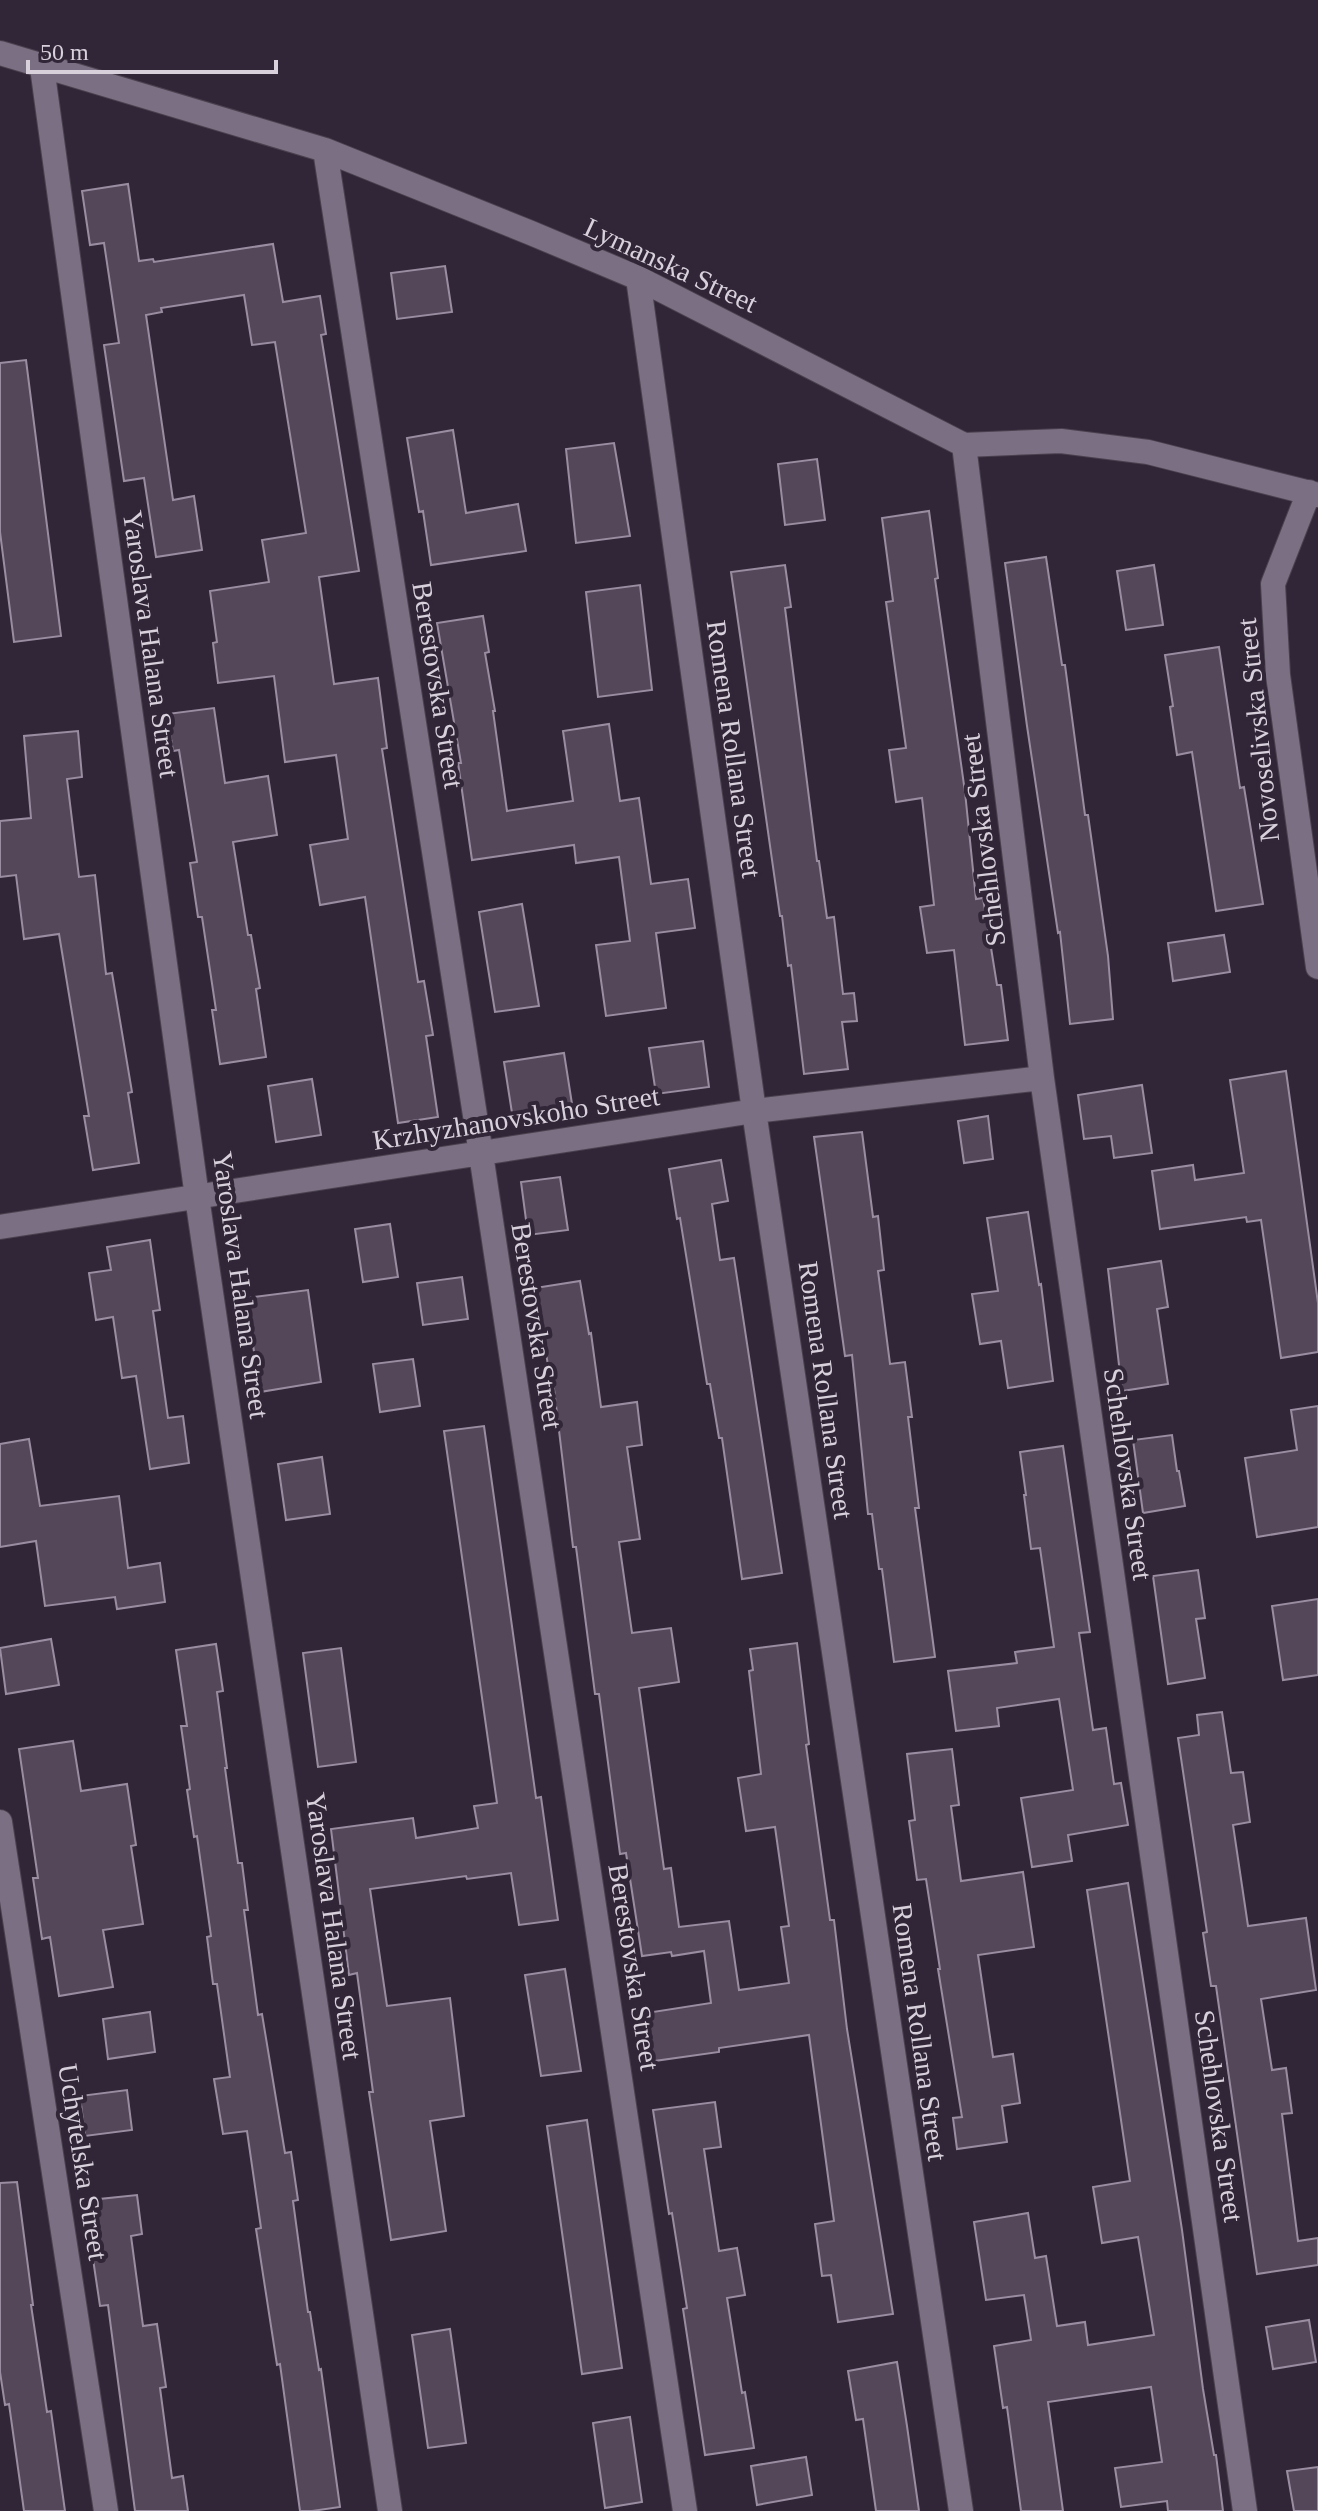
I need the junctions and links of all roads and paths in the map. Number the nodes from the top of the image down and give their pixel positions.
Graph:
1 (0, 53) edge
2 (42, 67) junction
3 (325, 150) junction
4 (638, 278) junction
5 (964, 445) junction
6 (1314, 493) edge
7 (1318, 967) edge
8 (1042, 1078) junction
9 (754, 1111) junction
10 (481, 1154) junction
11 (197, 1197) junction
12 (0, 1227) edge
13 (0, 1822) edge
14 (106, 2511) edge
15 (390, 2511) edge
16 (685, 2511) edge
17 (961, 2511) edge
18 (1245, 2511) edge

1 - 2 street, Lymanska Street
2 - 3 street, Lymanska Street
2 - 11 street, Yaroslava Halana Street
3 - 4 street, Lymanska Street
3 - 10 street, Berestovska Street
4 - 5 street, Lymanska Street
4 - 9 street, Romena Rollana Street
5 - 6 street, Lymanska Street
5 - 8 street, Schehlovska Street
6 - 7 street, Novoselivska Street
8 - 9 street, Krzhyzhanovskoho Street
8 - 18 street, Schehlovska Street
9 - 10 street, Krzhyzhanovskoho Street
9 - 17 street, Romena Rollana Street
10 - 11 street, Krzhyzhanovskoho Street
10 - 16 street, Berestovska Street
11 - 12 street, Krzhyzhanovskoho Street
11 - 15 street, Yaroslava Halana Street
13 - 14 street, Uchytelska Street

